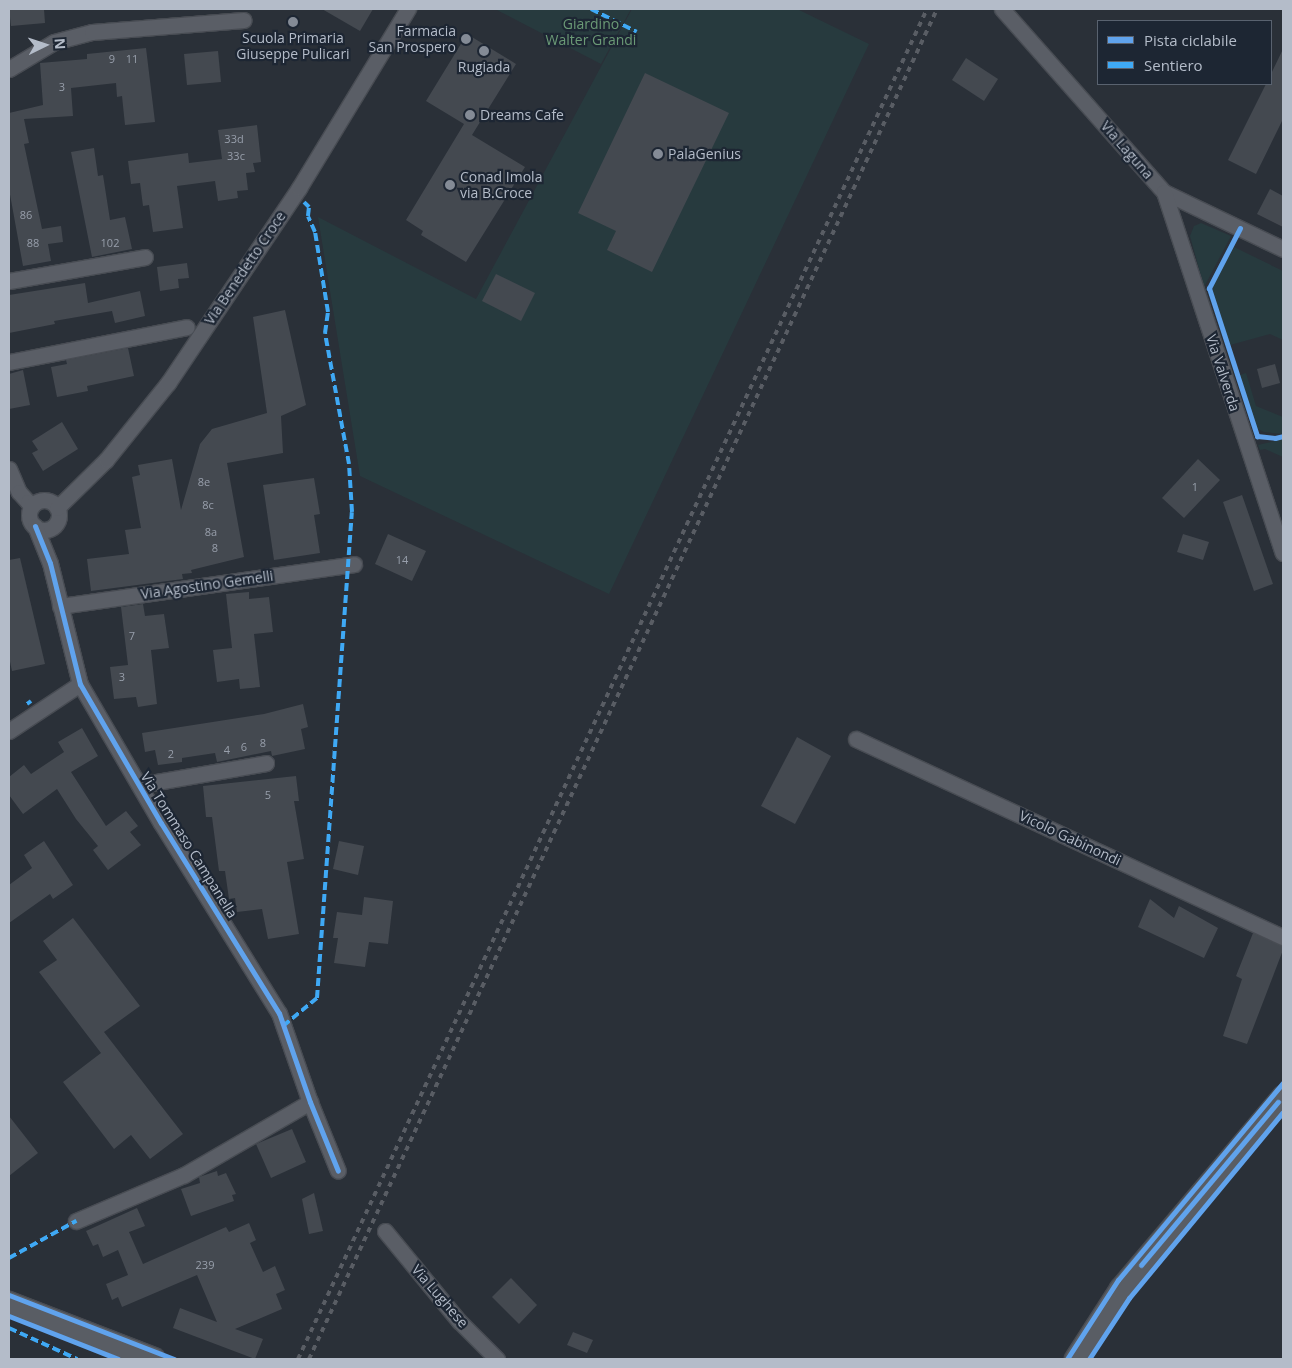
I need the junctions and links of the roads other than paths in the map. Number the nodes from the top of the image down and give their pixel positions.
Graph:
1 (408, 9) edge
2 (1002, 9) edge
3 (244, 20) dead end
4 (9, 69) edge
5 (1164, 192) junction
6 (1283, 249) edge
7 (145, 257) dead end
8 (9, 281) edge
9 (187, 327) dead end
10 (9, 362) edge
11 (9, 469) edge
12 (34, 504) junction
13 (57, 508) junction
14 (35, 526) junction
15 (52, 528) junction
16 (1283, 553) edge
17 (50, 563) junction
18 (354, 564) dead end
19 (60, 606) junction
20 (80, 684) junction
21 (9, 731) edge
22 (856, 739) dead end
23 (266, 763) dead end
24 (139, 786) junction
25 (1283, 937) edge
26 (1283, 1097) edge
27 (310, 1102) junction
28 (338, 1171) dead end
29 (76, 1221) dead end
30 (385, 1231) dead end
31 (9, 1302) edge
32 (154, 1359) edge
33 (497, 1359) edge
34 (1076, 1359) edge

1 - 13 street, Via Benedetto Croce
2 - 5 street, Via Laguna
3 - 4 street
5 - 6 street, Via Laguna
5 - 16 street, Via Valverda
7 - 8 street
9 - 10 street
11 - 12 street
12 - 13 street
12 - 14 street, Via Tommaso Campanella
13 - 15 street, Via Tommaso Campanella
14 - 15 street
14 - 17 street, Via Tommaso Campanella
15 - 17 street, Via Tommaso Campanella
17 - 19 street, Via Tommaso Campanella
18 - 19 street, Via Agostino Gemelli
19 - 20 street, Via Tommaso Campanella
20 - 21 street
20 - 24 street, Via Tommaso Campanella
22 - 25 street, Vicolo Gabinondi
23 - 24 street
24 - 27 street, Via Tommaso Campanella
26 - 34 main road
27 - 28 street, Via Tommaso Campanella
27 - 29 street
30 - 33 street, Via Lughese
31 - 32 main road

